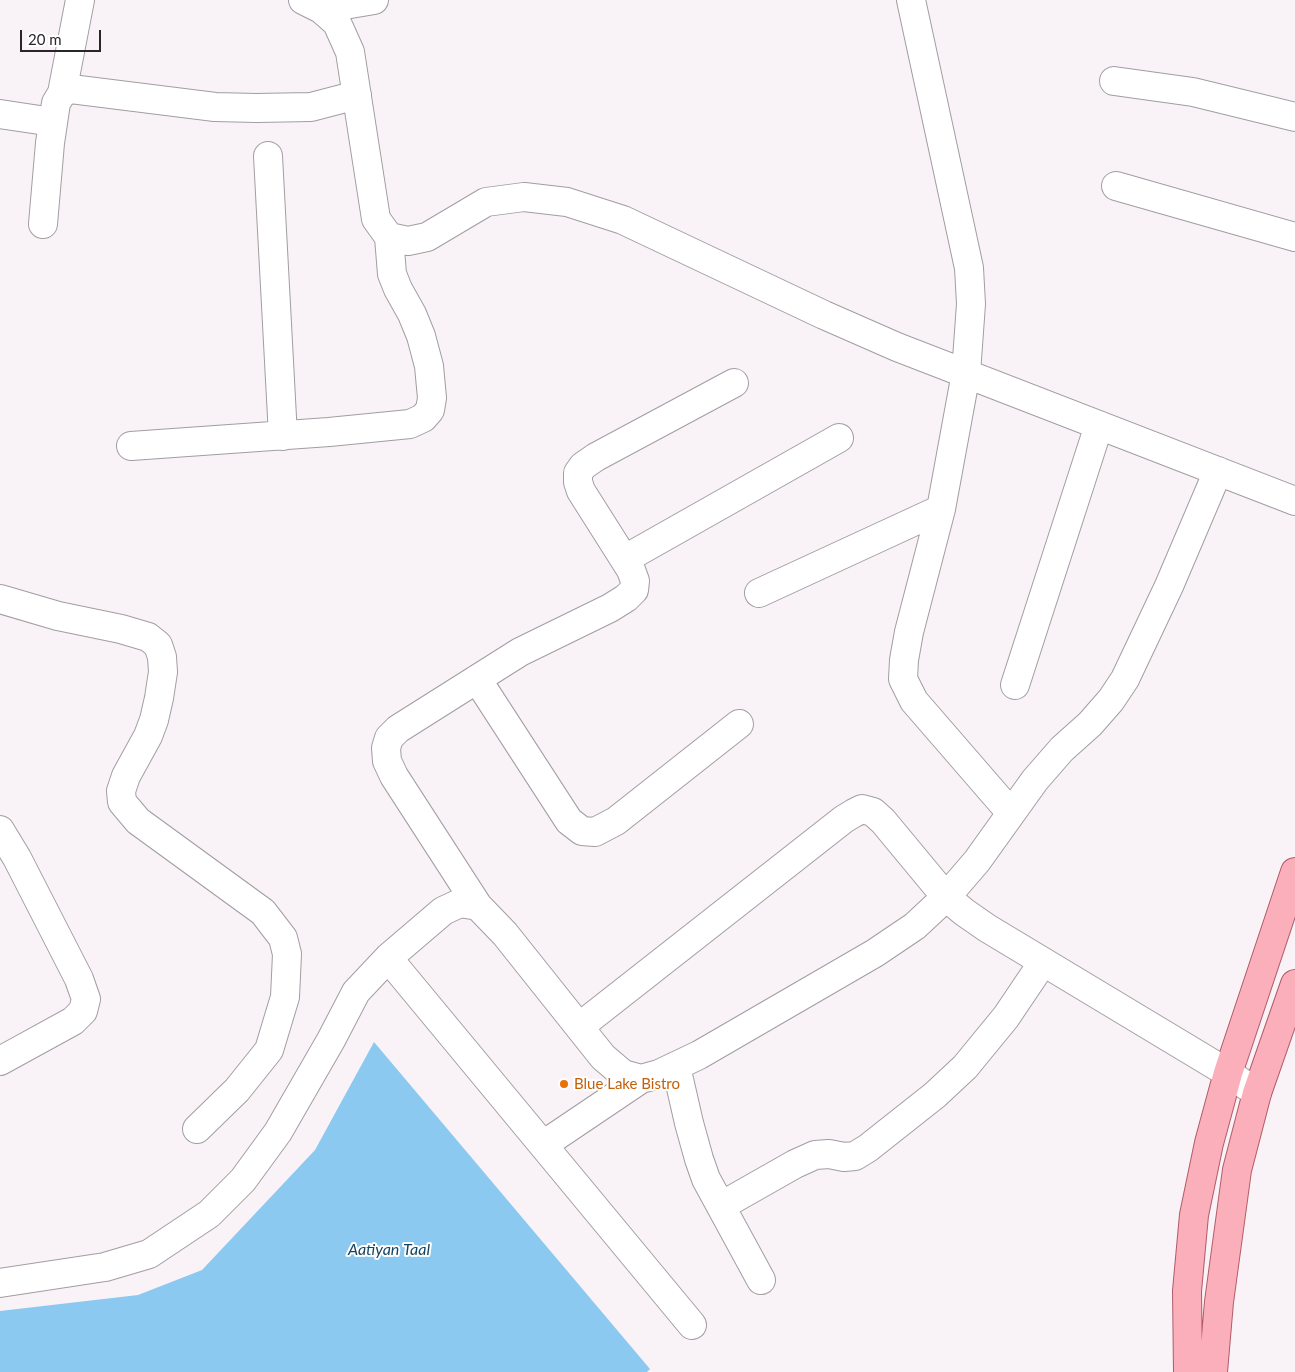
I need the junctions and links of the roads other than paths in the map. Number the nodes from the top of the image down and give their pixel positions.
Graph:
1 (80, 0) edge
2 (374, 0) edge
3 (911, 0) edge
4 (312, 4) edge
5 (1114, 81) dead end
6 (62, 93) junction
7 (357, 95) junction
8 (0, 114) edge
9 (1295, 117) edge
10 (53, 122) junction
11 (268, 156) dead end
12 (1116, 186) dead end
13 (44, 224) dead end
14 (389, 236) junction
15 (1295, 237) edge
16 (966, 373) junction
17 (734, 383) dead end
18 (1099, 425) junction
19 (283, 436) junction
20 (839, 438) dead end
21 (131, 446) dead end
22 (1218, 472) junction
23 (1295, 501) edge
24 (941, 509) junction
25 (625, 559) junction
26 (759, 593) dead end
27 (0, 599) edge
28 (477, 679) junction
29 (1015, 685) dead end
30 (739, 724) dead end
31 (1011, 813) junction
32 (0, 830) edge
33 (1295, 872) edge
34 (946, 897) junction
35 (478, 906) junction
36 (388, 958) junction
37 (1043, 962) junction
38 (1295, 984) edge
39 (579, 1026) junction
40 (0, 1062) edge
41 (676, 1066) junction
42 (1228, 1073) junction
43 (641, 1079) junction
44 (1257, 1093) junction
45 (197, 1129) dead end
46 (543, 1145) junction
47 (721, 1206) junction
48 (761, 1280) dead end
49 (0, 1283) edge
50 (692, 1325) dead end
51 (1188, 1372) edge
52 (1212, 1372) edge

1 - 6 street
2 - 4 street
3 - 16 street
4 - 7 street
5 - 9 street
6 - 7 street
6 - 10 street
7 - 14 street
8 - 10 street
10 - 13 street
11 - 19 street
12 - 15 street
14 - 16 street
14 - 19 street
16 - 18 street
16 - 24 street
17 - 25 street
18 - 22 street
18 - 29 street
19 - 21 street
20 - 25 street
22 - 23 street
22 - 31 street
24 - 26 street
24 - 31 street
25 - 28 street
27 - 45 street
28 - 30 street
28 - 35 street
31 - 34 street
32 - 40 street
33 - 42 main road
34 - 37 street
34 - 39 street
34 - 41 street
35 - 36 street
35 - 39 street
36 - 46 street
36 - 49 street
37 - 42 street
37 - 47 street
38 - 44 main road
39 - 43 street
41 - 43 street
41 - 47 street
42 - 44 street
42 - 51 main road
43 - 46 street
44 - 52 main road
46 - 50 street
47 - 48 street

